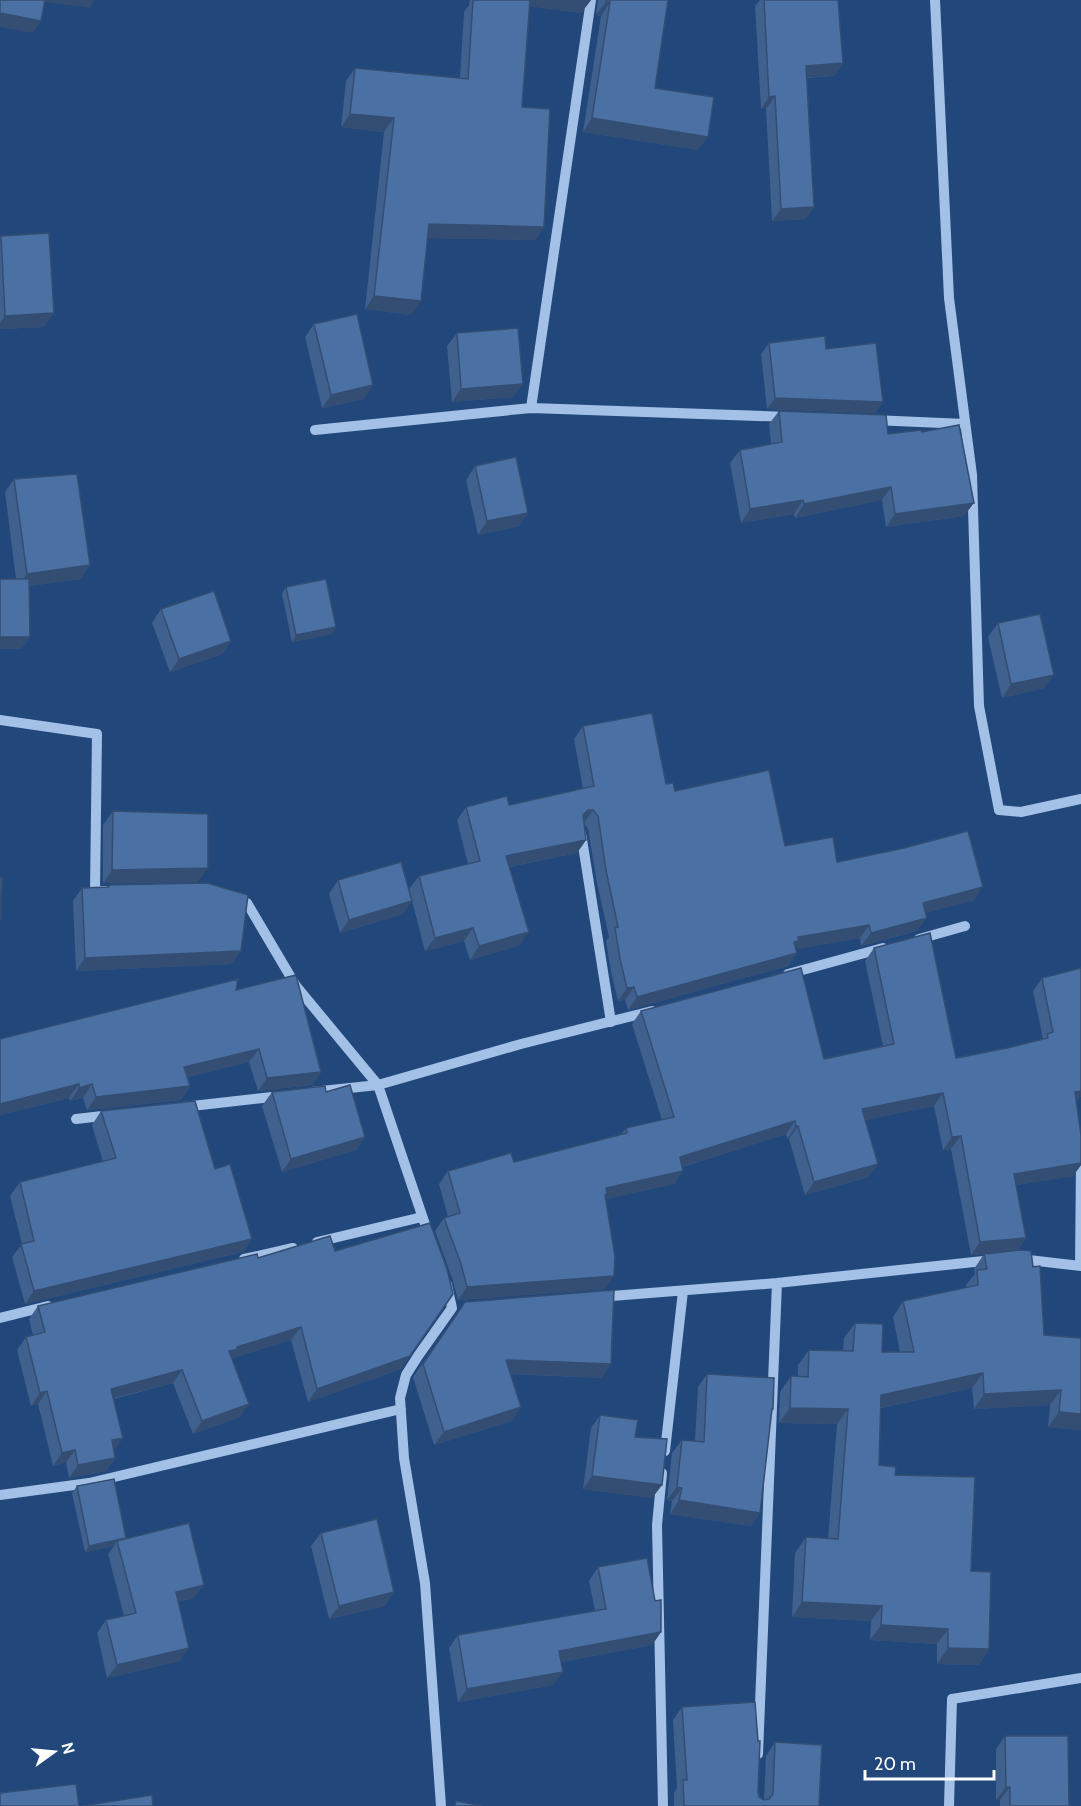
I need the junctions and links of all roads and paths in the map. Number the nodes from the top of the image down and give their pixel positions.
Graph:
1 (591, 0) edge
2 (935, 0) edge
3 (531, 408) junction
4 (801, 418) edge
5 (859, 420) edge
6 (964, 424) junction
7 (315, 430) dead end
8 (0, 720) edge
9 (1081, 798) edge
10 (581, 830) edge
11 (119, 891) edge
12 (224, 896) edge
13 (965, 926) dead end
14 (773, 978) edge
15 (664, 1008) edge
16 (610, 1022) junction
17 (378, 1085) junction
18 (169, 1109) edge
19 (122, 1114) edge
20 (76, 1119) dead end
21 (1081, 1161) edge
22 (422, 1217) junction
23 (434, 1249) edge
24 (1010, 1258) edge
25 (998, 1259) edge
26 (228, 1263) edge
27 (1081, 1266) edge
28 (441, 1270) edge
29 (777, 1283) junction
30 (682, 1291) junction
31 (593, 1298) edge
32 (57, 1304) edge
33 (0, 1318) edge
34 (401, 1409) junction
35 (0, 1494) edge
36 (1081, 1678) edge
37 (757, 1770) edge
38 (441, 1806) edge
39 (663, 1806) edge
40 (950, 1806) edge

1 - 3 street
2 - 6 street
3 - 4 street
3 - 7 street
5 - 6 street
6 - 9 street
8 - 11 street
10 - 16 street
12 - 17 street
13 - 14 street
15 - 16 street
16 - 17 street
17 - 18 street
17 - 22 street
19 - 20 street
21 - 27 street
22 - 23 street
22 - 26 street
24 - 27 street
25 - 29 street
28 - 34 street
29 - 30 street
29 - 37 street
30 - 31 street
30 - 39 street
32 - 33 street
34 - 35 street
34 - 38 street
36 - 40 street

